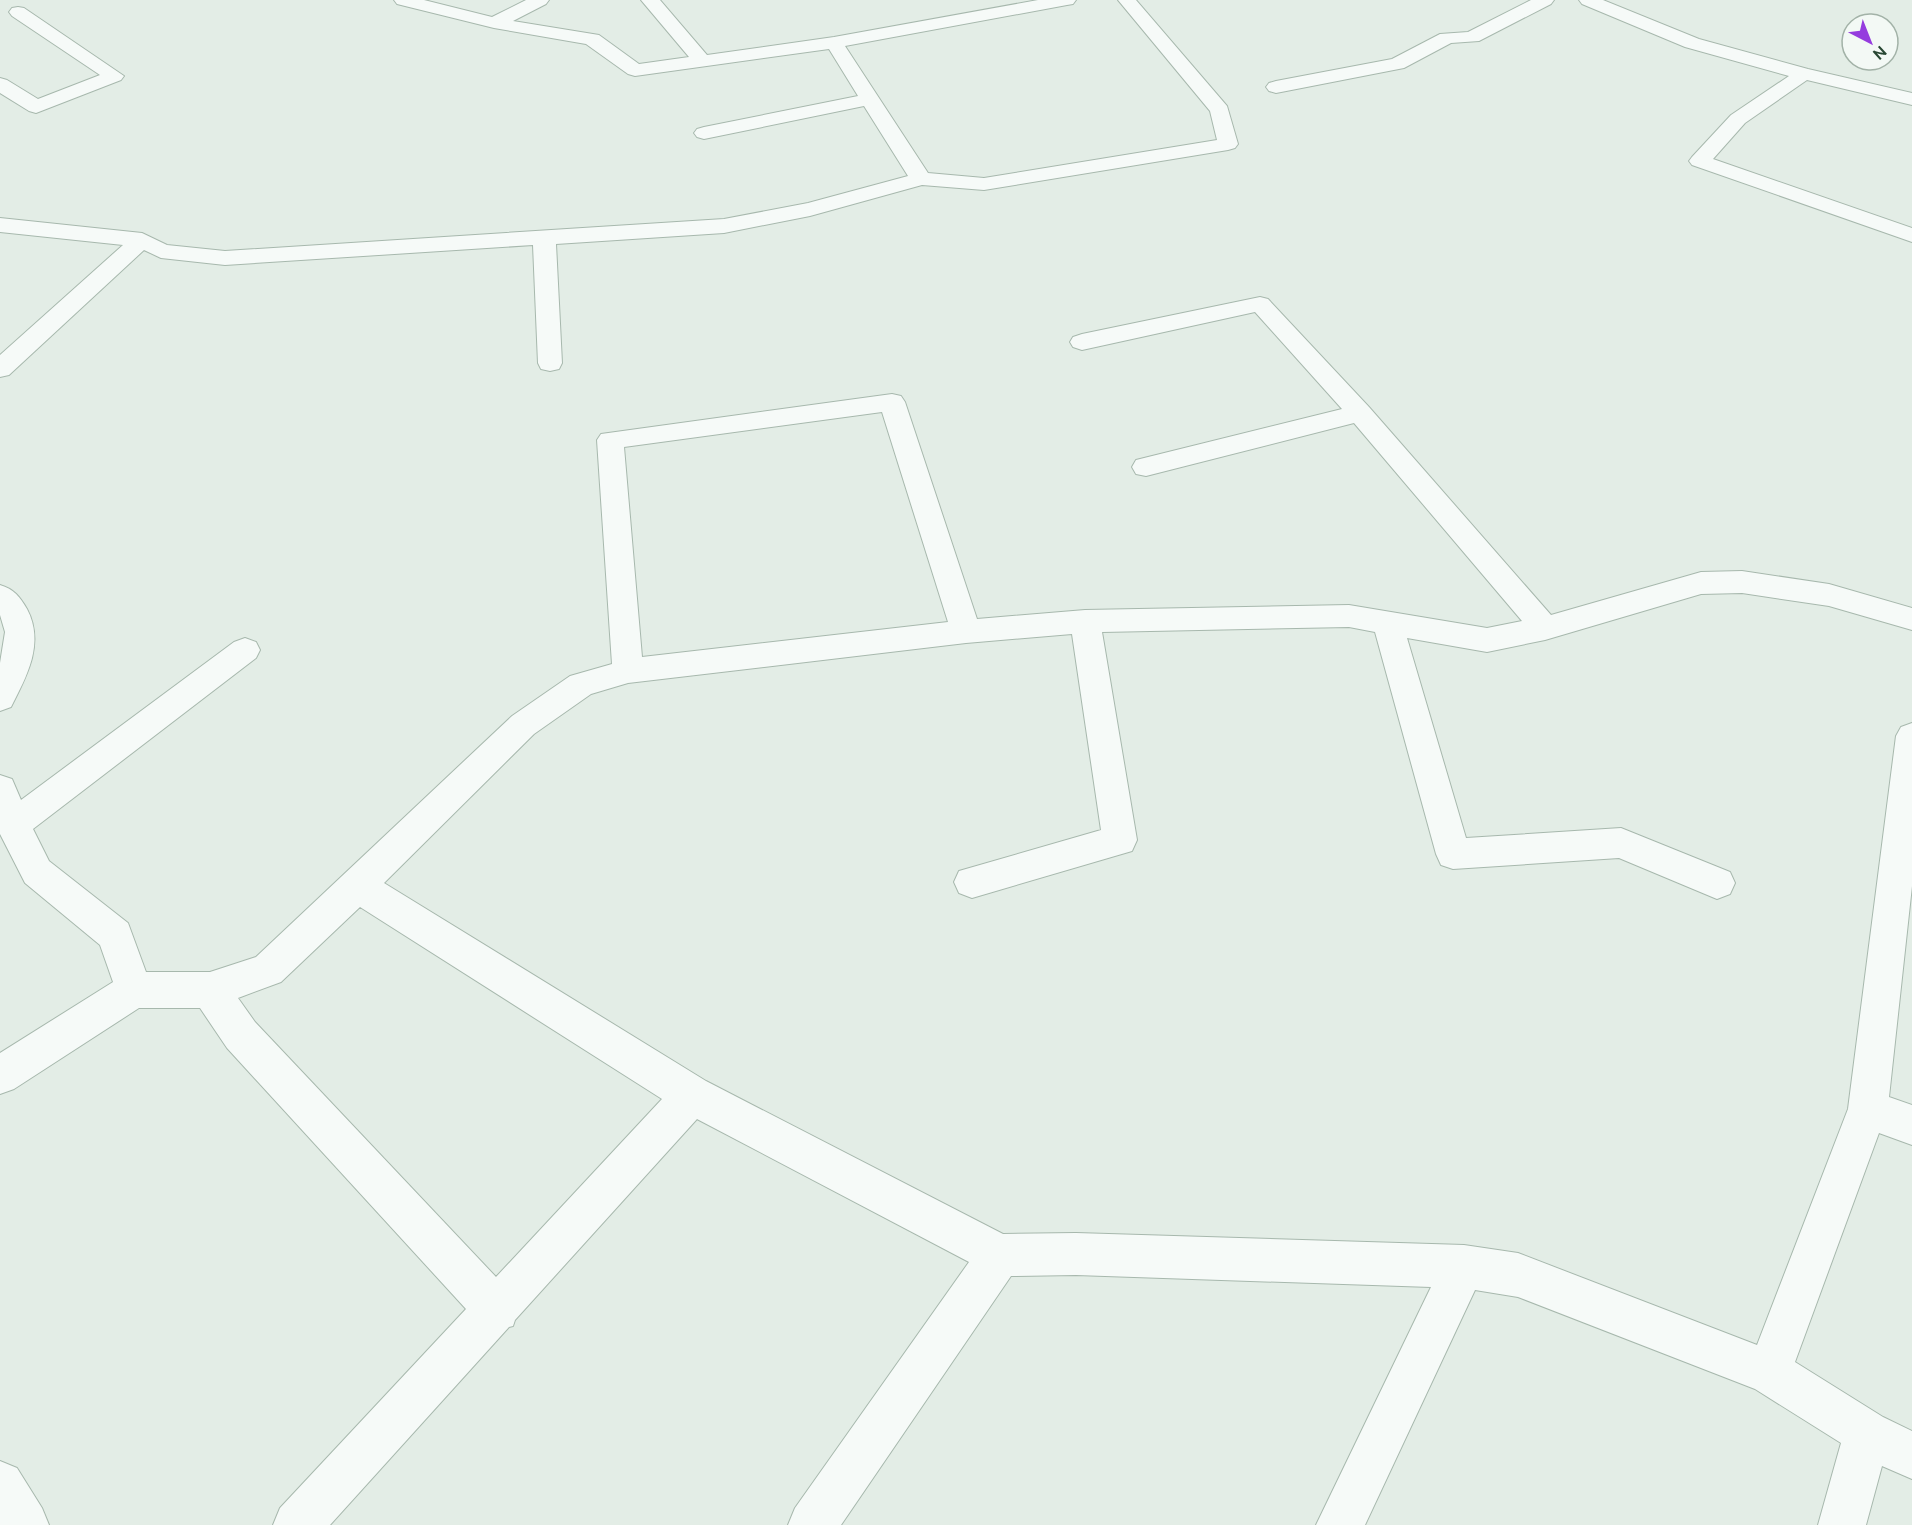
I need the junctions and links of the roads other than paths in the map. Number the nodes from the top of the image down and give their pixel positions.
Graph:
1 (403, 0) edge
2 (540, 0) edge
3 (650, 0) edge
4 (1066, 0) edge
5 (1127, 0) edge
6 (1545, 0) edge
7 (1588, 0) edge
8 (39, 4) dead end
9 (9, 14) edge
10 (494, 23) junction
11 (834, 43) junction
12 (702, 60) junction
13 (1804, 74) junction
14 (0, 84) edge
15 (1276, 87) dead end
16 (870, 99) junction
17 (1912, 99) edge
18 (704, 133) dead end
19 (921, 178) junction
20 (0, 225) edge
21 (1912, 235) edge
22 (544, 238) junction
23 (142, 240) junction
24 (1082, 342) dead end
25 (550, 363) dead end
26 (0, 369) edge
27 (1360, 413) junction
28 (1146, 467) dead end
29 (0, 596) edge
30 (1912, 619) edge
31 (1084, 621) junction
32 (1388, 623) junction
33 (1545, 628) junction
34 (966, 631) junction
35 (245, 650) dead end
36 (628, 671) junction
37 (0, 698) edge
38 (1912, 736) edge
39 (0, 789) edge
40 (13, 825) junction
41 (972, 882) dead end
42 (1717, 883) dead end
43 (358, 886) junction
44 (134, 990) junction
45 (210, 990) junction
46 (0, 1074) edge
47 (692, 1095) junction
48 (1868, 1109) junction
49 (1912, 1125) edge
50 (1000, 1255) junction
51 (1464, 1267) junction
52 (497, 1310) junction
53 (1769, 1372) junction
54 (1867, 1433) junction
55 (1912, 1456) edge
56 (0, 1485) edge
57 (25, 1525) edge
58 (297, 1525) edge
59 (812, 1525) edge
60 (1340, 1525) edge
61 (1842, 1525) edge

1 - 10 street
2 - 10 street
3 - 12 street
4 - 11 street
5 - 19 street
6 - 15 street
7 - 13 street
8 - 9 street
9 - 14 street
10 - 12 street
11 - 12 street
11 - 16 street
13 - 17 street
13 - 21 street
16 - 18 street
16 - 19 street
19 - 22 street
20 - 23 street
22 - 23 street
22 - 25 street
23 - 26 street
24 - 27 street
27 - 28 street
27 - 33 street
29 - 37 street
30 - 33 street
31 - 32 street
31 - 34 street
31 - 41 street
32 - 33 street
32 - 42 street
34 - 36 street
34 - 36 street
35 - 40 street
36 - 43 street
38 - 48 street
39 - 40 street
40 - 44 street
43 - 45 street
43 - 47 street
44 - 45 street
44 - 46 street
45 - 52 street
47 - 50 street
47 - 52 street
48 - 49 street
48 - 53 street
50 - 51 street
50 - 59 street
51 - 53 street
51 - 60 street
52 - 58 street
53 - 54 street
54 - 55 street
54 - 61 street
56 - 57 street

